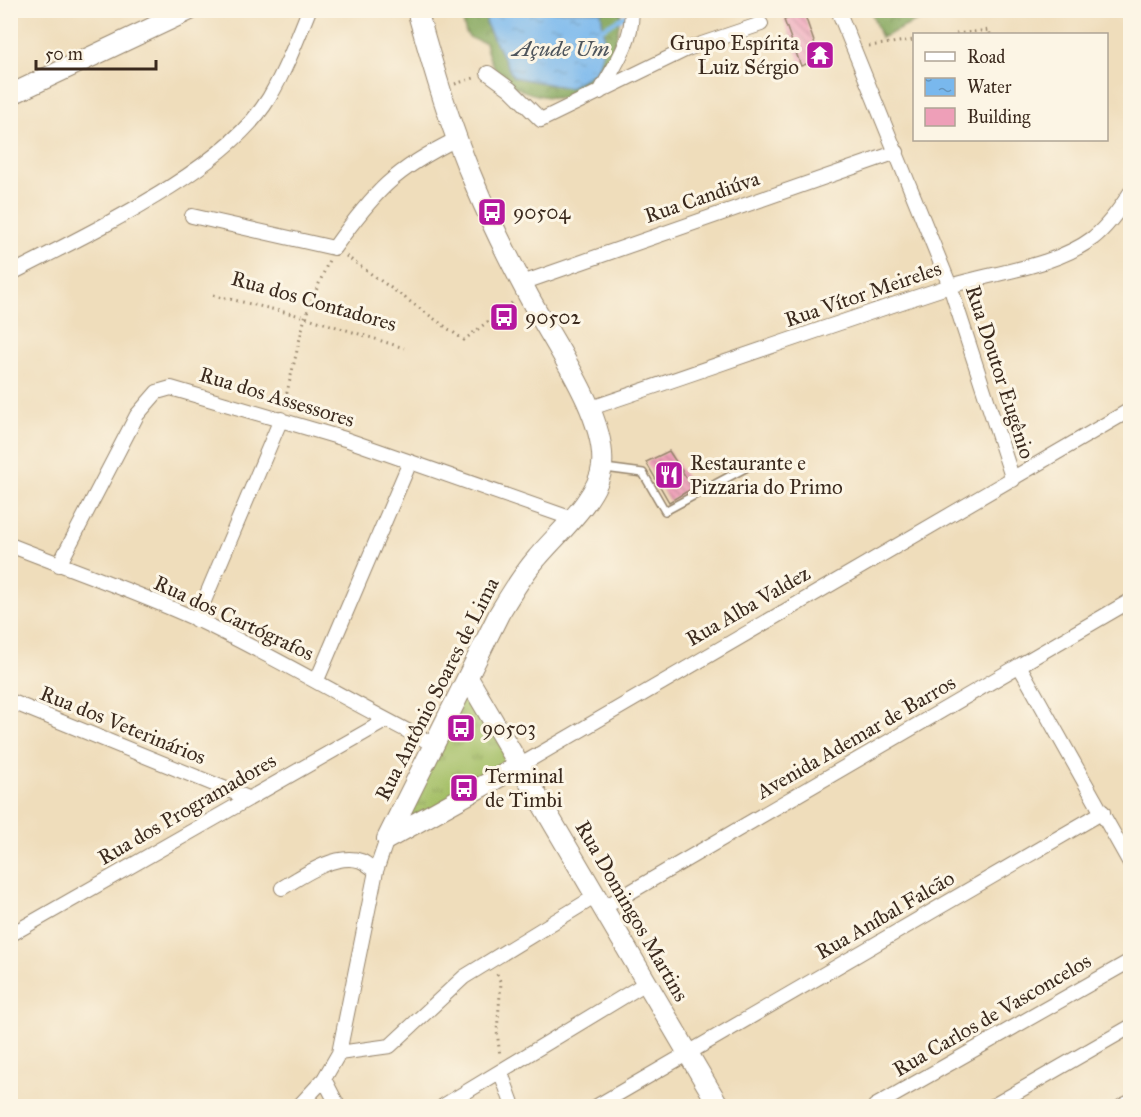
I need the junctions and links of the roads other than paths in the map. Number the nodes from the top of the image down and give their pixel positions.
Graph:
1 (190, 10) edge
2 (309, 10) edge
3 (417, 10) edge
4 (631, 10) edge
5 (838, 10) edge
6 (761, 24) dead end
7 (488, 74) road end
8 (600, 92) junction
9 (10, 95) edge
10 (457, 139) junction
11 (897, 152) junction
12 (1131, 193) edge
13 (192, 216) dead end
14 (10, 274) edge
15 (950, 286) junction
16 (524, 287) junction
17 (591, 408) junction
18 (1129, 415) edge
19 (281, 419) junction
20 (410, 462) junction
21 (748, 466) dead end
22 (602, 468) junction
23 (1012, 480) junction
24 (573, 519) junction
25 (10, 545) edge
26 (59, 564) junction
27 (1131, 601) edge
28 (196, 620) junction
29 (1020, 667) junction
30 (468, 678) junction
31 (317, 680) junction
32 (12, 707) edge
33 (385, 721) junction
34 (433, 744) junction
35 (519, 766) junction
36 (248, 798) junction
37 (1103, 812) junction
38 (387, 839) junction
39 (1131, 863) edge
40 (376, 871) junction
41 (282, 888) dead end
42 (599, 902) junction
43 (10, 935) edge
44 (1131, 961) edge
45 (646, 983) junction
46 (1131, 1027) edge
47 (339, 1053) junction
48 (688, 1053) junction
49 (501, 1073) junction
50 (324, 1079) junction
51 (1131, 1102) edge
52 (1001, 1105) edge
53 (299, 1107) edge
54 (338, 1107) edge
55 (442, 1107) edge
56 (513, 1107) edge
57 (597, 1107) edge
58 (719, 1107) edge
59 (875, 1107) edge
60 (1122, 1107) edge

1 - 9 street
2 - 14 street
3 - 10 street
4 - 8 street
5 - 11 street, Rua Doutor Eugênio
6 - 8 street
7 - 8 street
10 - 13 street
10 - 16 street
11 - 15 street, Rua Doutor Eugênio
11 - 16 street, Rua Candiúva
12 - 15 street, Rua Vítor Meireles
15 - 17 street, Rua Vítor Meireles
15 - 23 street, Rua Doutor Eugênio
16 - 17 street
17 - 22 street
18 - 23 street, Rua Alba Valdez
19 - 20 street, Rua dos Assessores
19 - 26 street, Rua dos Assessores
19 - 28 street
20 - 24 street, Rua dos Assessores
20 - 31 street
21 - 22 lane
22 - 24 street, Rua Antônio Soares de Lima
23 - 35 street, Rua Alba Valdez
24 - 30 street, Rua Antônio Soares de Lima
25 - 26 street, Rua dos Cartógrafos
26 - 28 street, Rua dos Cartógrafos
27 - 29 street, Avenida Ademar de Barros
28 - 31 street, Rua dos Cartógrafos
29 - 37 street
29 - 42 street, Avenida Ademar de Barros
30 - 34 street, Rua Antônio Soares de Lima
30 - 35 street, Rua Domingos Martins
31 - 33 street, Rua dos Cartógrafos
32 - 36 street, Rua dos Veterinários
33 - 34 street, Rua dos Cartógrafos
33 - 36 street, Rua dos Programadores
34 - 38 street, Rua Antônio Soares de Lima
35 - 38 street, Rua Alba Valdez
35 - 42 street, Rua Domingos Martins
36 - 43 street, Rua dos Programadores
37 - 39 street
37 - 48 street, Rua Aníbal Falcão
38 - 40 street, Rua Antônio Soares de Lima
40 - 41 street
40 - 47 street, Rua Antônio Soares de Lima
42 - 45 street, Rua Domingos Martins
42 - 47 street, Avenida Ademar de Barros
44 - 59 street, Rua Carlos de Vasconcelos
45 - 48 street, Rua Domingos Martins
45 - 49 street
46 - 52 street
47 - 50 street
48 - 57 street, Rua Aníbal Falcão
48 - 58 street, Rua Domingos Martins
49 - 55 street
49 - 56 street
50 - 53 street
50 - 54 street
51 - 60 street

